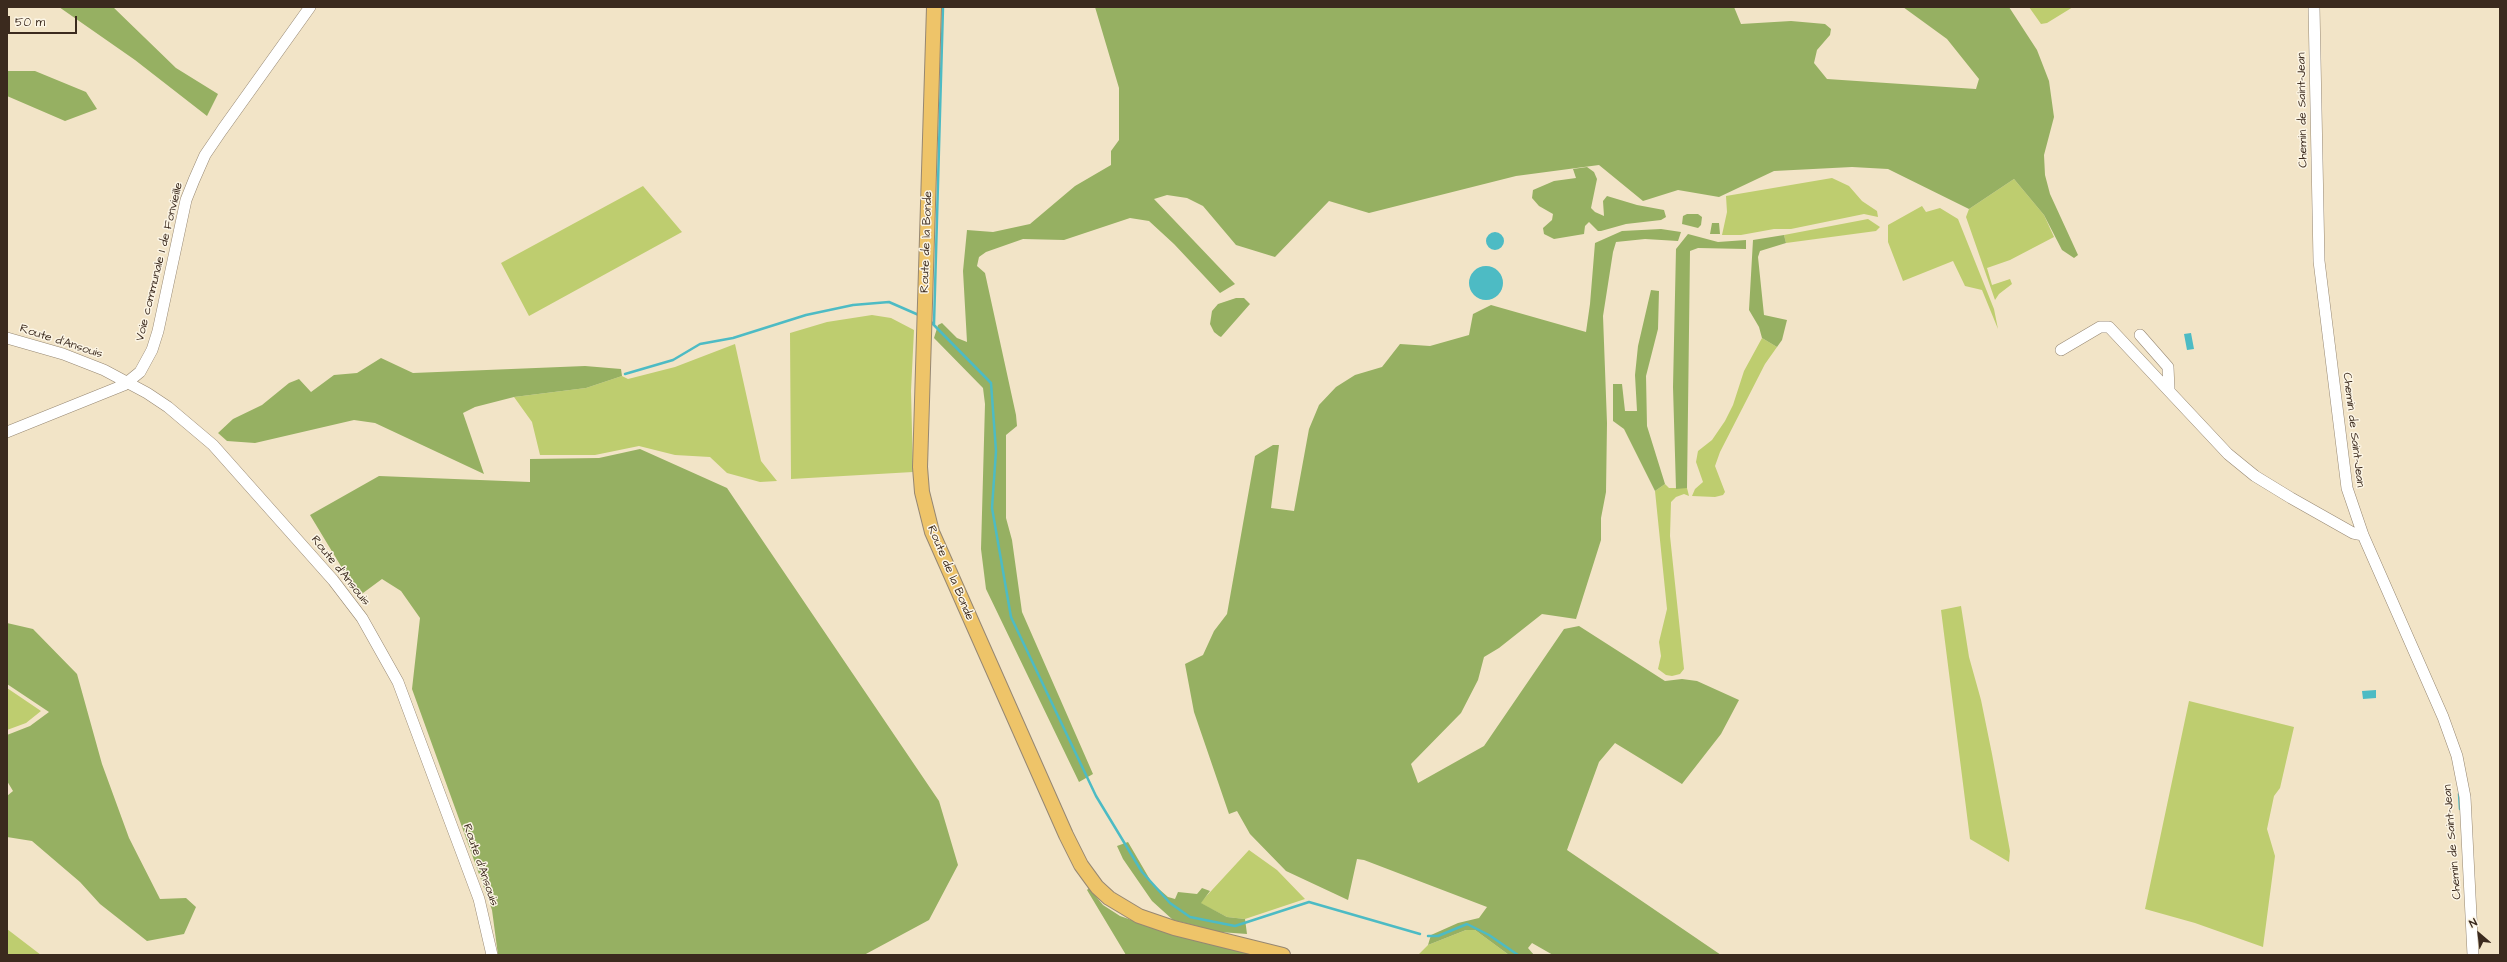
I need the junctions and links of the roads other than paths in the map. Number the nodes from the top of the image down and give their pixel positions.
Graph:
1 (310, 7) edge
2 (934, 7) edge
3 (2314, 7) edge
4 (2140, 336) dead end
5 (7, 338) edge
6 (2061, 350) dead end
7 (128, 383) junction
8 (2169, 389) junction
9 (7, 432) edge
10 (2363, 535) junction
11 (492, 955) edge
12 (1283, 955) edge
13 (2473, 955) edge

1 - 7 street, Voie communale 1 de Fonvieille
2 - 12 main road, Route de la Bonde
3 - 10 street, Chemin de Saint-Jean
4 - 8 street
5 - 7 street, Route d'Ansouis
6 - 8 street
7 - 9 street
7 - 11 street, Route d'Ansouis
8 - 10 street
10 - 13 street, Chemin de Saint-Jean

